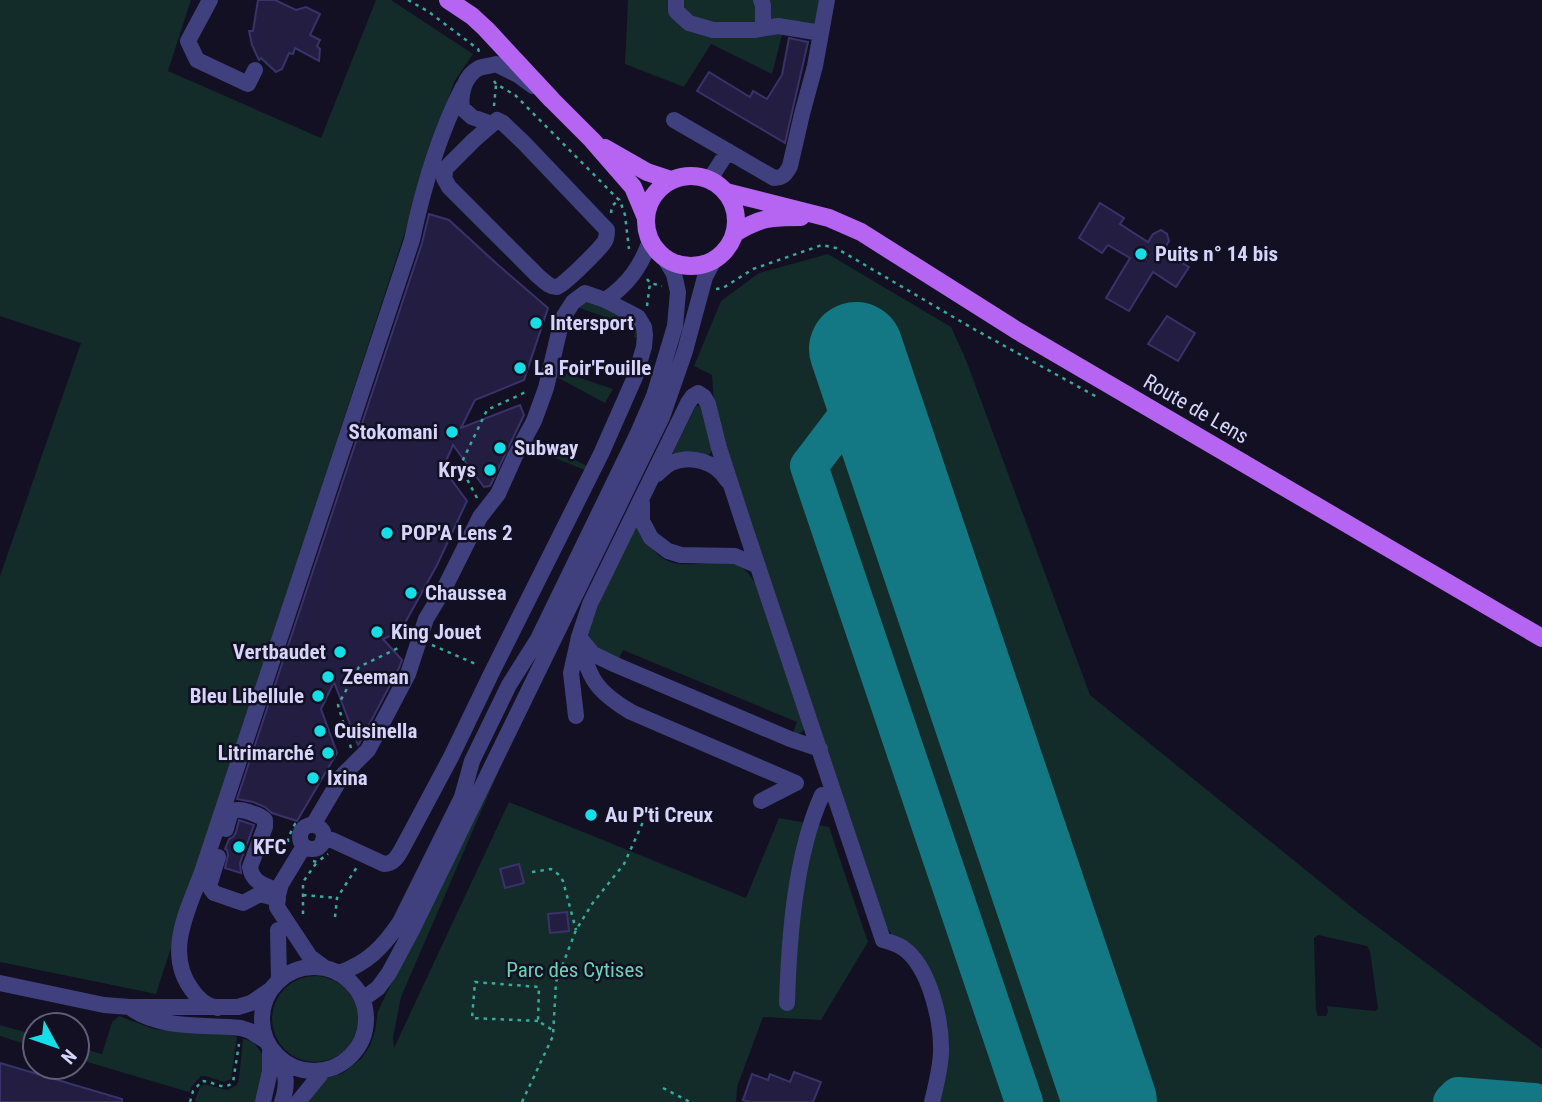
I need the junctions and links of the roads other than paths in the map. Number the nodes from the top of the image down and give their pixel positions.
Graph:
1 (210, 0) edge
2 (448, 0) edge
3 (676, 0) edge
4 (761, 0) edge
5 (827, 0) edge
6 (763, 29) junction
7 (821, 33) junction
8 (256, 70) dead end
9 (463, 87) junction
10 (552, 100) junction
11 (674, 120) dead end
12 (492, 124) junction
13 (592, 140) junction
14 (728, 151) junction
15 (710, 179) junction
16 (671, 180) junction
17 (726, 192) junction
18 (646, 218) junction
19 (829, 218) junction
20 (735, 233) junction
21 (650, 241) junction
22 (665, 259) junction
23 (714, 260) junction
24 (577, 271) junction
25 (548, 284) junction
26 (585, 293) junction
27 (605, 300) junction
28 (562, 319) junction
29 (648, 488) junction
30 (734, 494) junction
31 (758, 566) junction
32 (574, 595) junction
33 (590, 604) junction
34 (579, 637) junction
35 (1542, 638) edge
36 (576, 716) dead end
37 (820, 750) junction
38 (796, 783) junction
39 (830, 798) junction
40 (761, 802) dead end
41 (308, 824) junction
42 (323, 840) junction
43 (296, 845) junction
44 (278, 899) junction
45 (278, 930) dead end
46 (332, 970) junction
47 (0, 983) edge
48 (275, 985) junction
49 (363, 999) junction
50 (787, 1003) dead end
51 (130, 1007) junction
52 (218, 1008) junction
53 (271, 1048) junction
54 (324, 1070) junction
55 (263, 1102) edge
56 (282, 1102) edge
57 (298, 1102) edge
58 (932, 1102) edge

1 - 8 street
2 - 10 main road
3 - 6 street
4 - 6 street
5 - 7 street
6 - 7 street
7 - 14 street
9 - 10 street
9 - 12 street
9 - 52 street
10 - 13 main road
11 - 14 street
12 - 24 street
12 - 25 street
13 - 16 main road
13 - 18 main road
14 - 15 street
15 - 16 main road
15 - 17 main road
16 - 18 main road
17 - 19 main road, Route de Lens
17 - 20 main road
18 - 21 main road
19 - 20 main road, Route de Lens
19 - 35 main road, Route de Lens
20 - 23 main road
21 - 22 main road
21 - 27 street
22 - 23 main road
22 - 46 street
23 - 32 street
24 - 25 street
24 - 26 street
25 - 28 street
26 - 27 street
26 - 28 street
27 - 42 street
28 - 41 street
29 - 30 street
29 - 30 street
29 - 31 street
29 - 33 street
30 - 31 street
31 - 37 street
32 - 33 street
32 - 49 street
33 - 34 street
34 - 36 street
34 - 37 street
34 - 38 street
37 - 39 street
38 - 39 street
38 - 40 street
39 - 50 street
39 - 58 street
41 - 42 street
41 - 43 street
42 - 43 street
43 - 44 street
44 - 44 street
44 - 46 street
45 - 48 street
46 - 48 street
46 - 49 street
47 - 51 street
48 - 52 street
48 - 53 street
49 - 54 street
51 - 52 street
51 - 53 street
53 - 54 street
53 - 55 street
53 - 56 street
54 - 57 street

